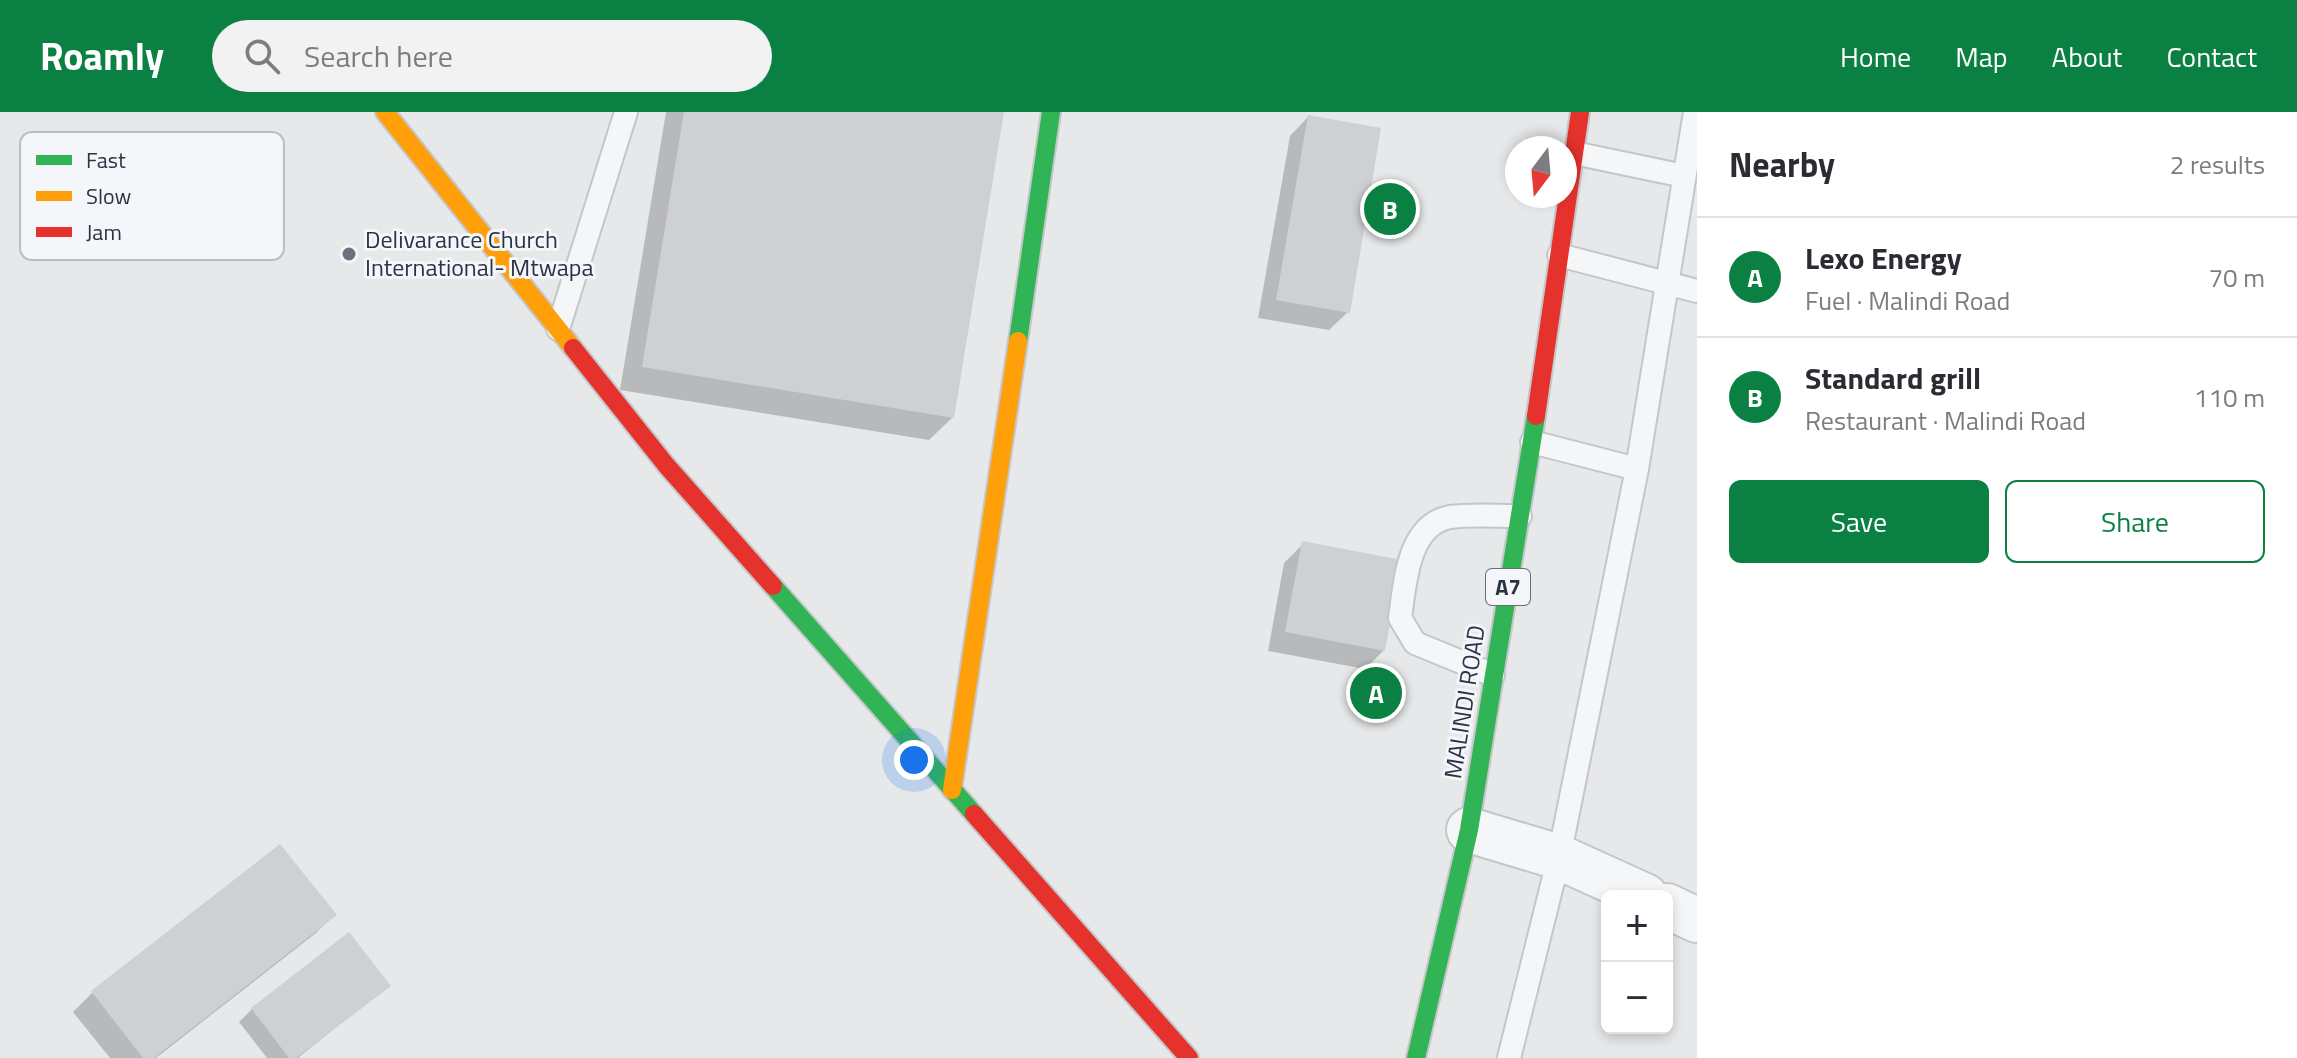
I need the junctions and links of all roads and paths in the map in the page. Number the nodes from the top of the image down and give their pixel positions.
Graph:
1 (385, 112) edge
2 (626, 112) edge
3 (1051, 112) edge
4 (1580, 112) edge
5 (1695, 112) edge
6 (1576, 136) edge
7 (1577, 154) edge
8 (1684, 176) junction
9 (1566, 208) edge
10 (1559, 255) junction
11 (1665, 280) junction
12 (1697, 291) edge
13 (558, 329) junction
14 (1532, 442) junction
15 (1637, 469) junction
16 (1520, 516) junction
17 (1493, 675) junction
18 (952, 790) junction
19 (1469, 830) junction
20 (1559, 857) junction
21 (1632, 890) edge
22 (1673, 909) edge
23 (1697, 920) edge
24 (1189, 1058) edge
25 (1416, 1058) edge
26 (1509, 1058) edge

1 - 13 main road
2 - 13 lane
3 - 18 main road
4 - 6 main road, MALINDI ROAD / A7
5 - 8 lane
7 - 8 lane
8 - 11 lane
9 - 10 main road, MALINDI ROAD / A7
10 - 11 lane
10 - 14 main road, MALINDI ROAD / A7
11 - 12 lane
11 - 15 lane
13 - 18 main road
14 - 15 lane
14 - 16 main road, MALINDI ROAD / A7
15 - 20 lane
16 - 17 main road, MALINDI ROAD / A7
16 - 17 lane
17 - 19 main road, MALINDI ROAD / A7
18 - 24 main road
19 - 20 street
19 - 25 main road, MALINDI ROAD / A7
20 - 21 street
20 - 26 lane
22 - 23 street

